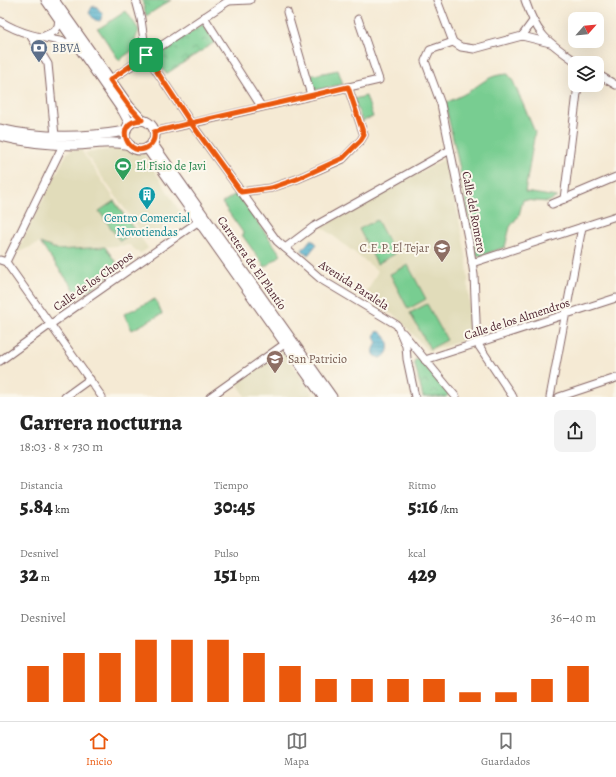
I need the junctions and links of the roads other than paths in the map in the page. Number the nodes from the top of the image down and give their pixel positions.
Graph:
1 (46, 0) edge
2 (54, 0) edge
3 (136, 0) edge
4 (250, 0) edge
5 (437, 0) edge
6 (525, 0) edge
7 (229, 1) edge
8 (287, 12) dead end
9 (204, 17) junction
10 (59, 18) junction
11 (358, 19) dead end
12 (0, 21) edge
13 (533, 21) junction
14 (30, 35) junction
15 (522, 36) junction
16 (41, 37) junction
17 (453, 42) junction
18 (550, 43) junction
19 (76, 44) junction
20 (146, 55) junction
21 (568, 56) edge
22 (604, 78) edge
23 (110, 80) junction
24 (616, 85) edge
25 (348, 87) junction
26 (577, 92) edge
27 (311, 95) junction
28 (261, 106) junction
29 (142, 120) junction
30 (191, 123) junction
31 (128, 127) junction
32 (0, 129) edge
33 (154, 132) junction
34 (0, 136) edge
35 (55, 136) junction
36 (64, 145) junction
37 (130, 146) junction
38 (149, 146) junction
39 (450, 150) junction
40 (616, 177) edge
41 (241, 192) junction
42 (564, 199) junction
43 (552, 204) dead end
44 (616, 216) edge
45 (199, 221) junction
46 (582, 227) junction
47 (285, 248) junction
48 (3, 261) edge
49 (472, 263) junction
50 (616, 298) edge
51 (565, 314) junction
52 (50, 324) junction
53 (397, 325) junction
54 (286, 343) junction
55 (477, 343) junction
56 (420, 354) junction
57 (407, 359) junction
58 (425, 360) junction
59 (0, 361) edge
60 (616, 378) edge
61 (90, 379) junction
62 (65, 397) edge
63 (102, 397) edge
64 (210, 397) edge
65 (323, 397) edge
66 (332, 397) edge
67 (416, 397) edge
68 (456, 397) edge
69 (513, 397) edge
70 (550, 397) edge
71 (559, 397) edge

1 - 10 street
2 - 23 street
3 - 20 street, Avenida Paralela
4 - 7 street
5 - 17 street
6 - 13 street
7 - 9 street
8 - 27 street
9 - 20 street
9 - 28 street
10 - 16 street
10 - 19 street
11 - 25 street
12 - 14 street
13 - 15 street
13 - 18 street
14 - 16 street
14 - 35 street
15 - 17 street
15 - 18 street
16 - 19 street
17 - 39 street, Calle del Romero
18 - 21 street
19 - 31 street
20 - 23 street
20 - 30 street, Avenida Paralela
22 - 24 street
23 - 29 street
25 - 27 street
25 - 41 street
26 - 42 street
27 - 28 street
28 - 30 street
29 - 31 street
29 - 33 street
30 - 33 street
30 - 41 street, Avenida Paralela
31 - 35 street
31 - 37 street
32 - 35 street
33 - 38 street
34 - 36 street
36 - 37 street
36 - 48 street
37 - 38 street
38 - 45 street, Carretera de El Plantío
38 - 66 street, Carretera de El Plantío
39 - 47 street
39 - 49 street, Calle del Romero
40 - 42 street
41 - 47 street, Avenida Paralela
42 - 43 street
44 - 46 street
45 - 52 street, Calle de los Chopos
45 - 54 street, Carretera de El Plantío
46 - 49 street
46 - 51 street
47 - 53 street, Avenida Paralela
48 - 52 street
49 - 55 street, Calle del Romero
50 - 51 street, Calle de los Almendros
51 - 55 street, Calle de los Almendros
51 - 70 street
52 - 59 street, Calle de los Chopos
52 - 61 street
53 - 56 street
53 - 57 street
54 - 64 street
54 - 65 street, Carretera de El Plantío
55 - 58 street, Calle de los Almendros
55 - 69 street
56 - 57 street
56 - 58 street
57 - 67 street
58 - 68 street
60 - 71 street
61 - 62 street
61 - 63 street

